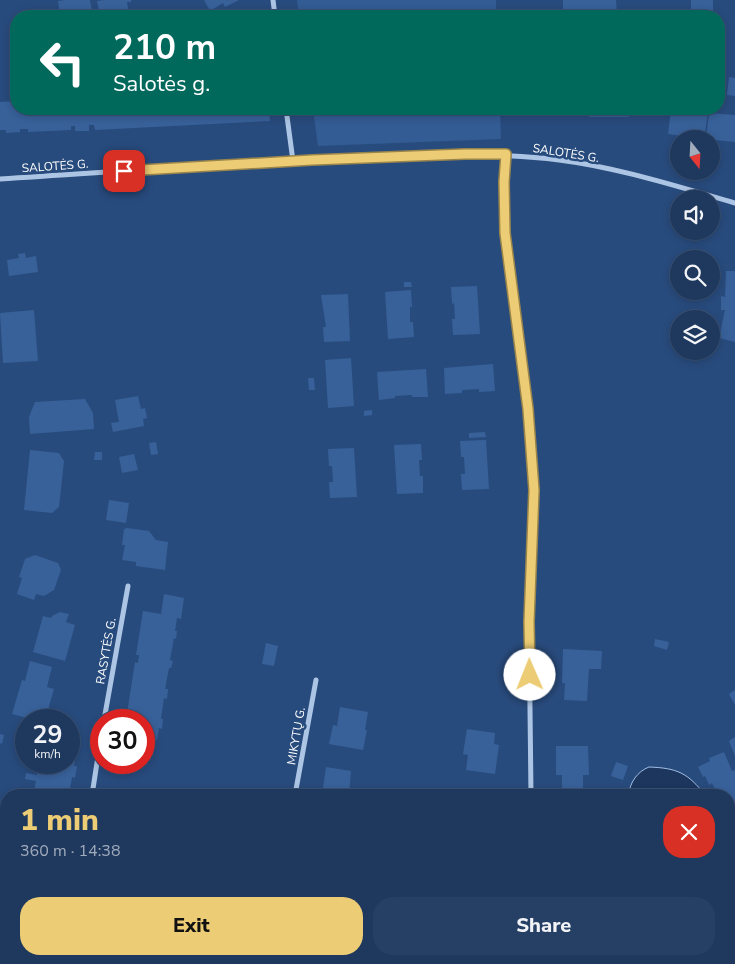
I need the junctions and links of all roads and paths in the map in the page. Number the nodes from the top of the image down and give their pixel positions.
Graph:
1 (287, 115) edge
2 (506, 154) junction
3 (292, 161) junction
4 (0, 179) edge
5 (735, 203) edge
6 (128, 586) dead end
7 (316, 680) dead end
8 (106, 709) edge
9 (95, 774) edge
10 (93, 789) edge
11 (296, 789) edge
12 (531, 789) edge

1 - 3 street
2 - 3 street, SALOTĖS G.
2 - 5 street, SALOTĖS G.
2 - 12 street
3 - 4 street, SALOTĖS G.
6 - 8 street, RASYTĖS G.
7 - 11 street, MIKYTŲ G.
9 - 10 street

